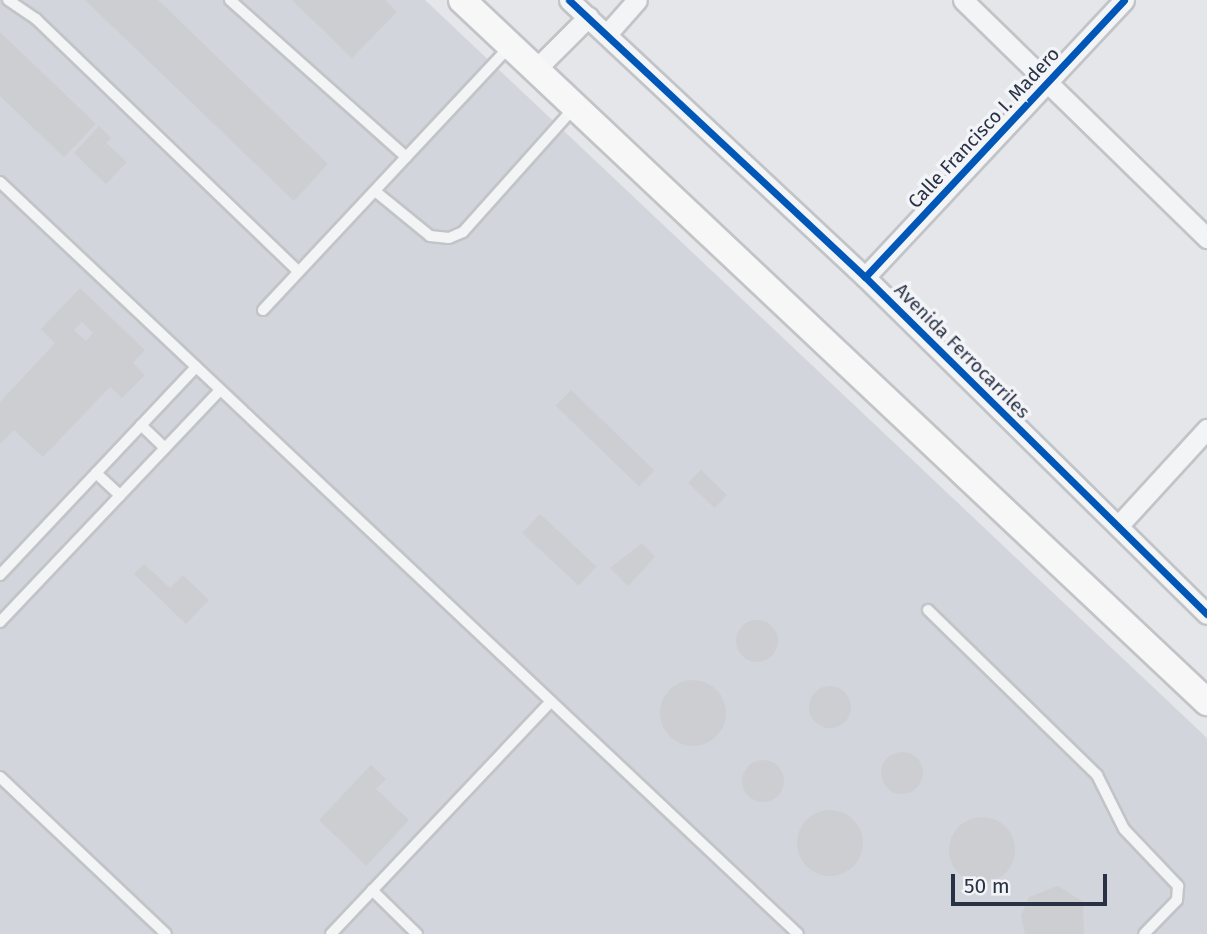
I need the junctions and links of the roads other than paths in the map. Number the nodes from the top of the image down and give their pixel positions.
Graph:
1 (8, 0) edge
2 (230, 0) edge
3 (462, 0) edge
4 (569, 0) edge
5 (637, 0) edge
6 (962, 0) edge
7 (1124, 0) edge
8 (588, 17) junction
9 (607, 34) junction
10 (511, 45) junction
11 (537, 69) junction
12 (1051, 82) junction
13 (576, 106) junction
14 (406, 157) junction
15 (0, 182) edge
16 (375, 191) junction
17 (1207, 238) edge
18 (298, 271) junction
19 (865, 277) junction
20 (263, 310) dead end
21 (196, 367) junction
22 (220, 390) junction
23 (141, 425) junction
24 (1207, 429) edge
25 (165, 448) junction
26 (96, 473) junction
27 (120, 495) junction
28 (1118, 526) junction
29 (0, 575) edge
30 (928, 610) dead end
31 (1207, 614) edge
32 (0, 622) edge
33 (551, 701) junction
34 (1207, 702) edge
35 (0, 777) edge
36 (372, 890) junction
37 (166, 934) edge
38 (331, 934) edge
39 (417, 934) edge
40 (798, 934) edge
41 (1144, 934) edge

1 - 18 lane
2 - 14 lane
3 - 10 main road
4 - 8 street, Avenida Ferrocarriles
5 - 9 street
6 - 12 street
7 - 12 street, Calle Francisco I. Madero
8 - 9 street, Avenida Ferrocarriles
8 - 11 street
9 - 19 street, Avenida Ferrocarriles
10 - 11 main road
10 - 14 lane
11 - 13 main road
12 - 17 street
12 - 19 street, Calle Francisco I. Madero
13 - 16 lane
13 - 34 main road
14 - 16 lane
15 - 21 lane
16 - 18 lane
18 - 20 lane
19 - 28 street, Avenida Ferrocarriles
21 - 22 lane
21 - 23 lane
22 - 25 lane
22 - 33 lane
23 - 25 lane
23 - 26 lane
24 - 28 street
25 - 27 lane
26 - 27 lane
26 - 29 lane
27 - 32 lane
28 - 31 street, Avenida Ferrocarriles
30 - 41 lane
33 - 36 lane
33 - 40 lane
35 - 37 lane
36 - 38 lane
36 - 39 lane

